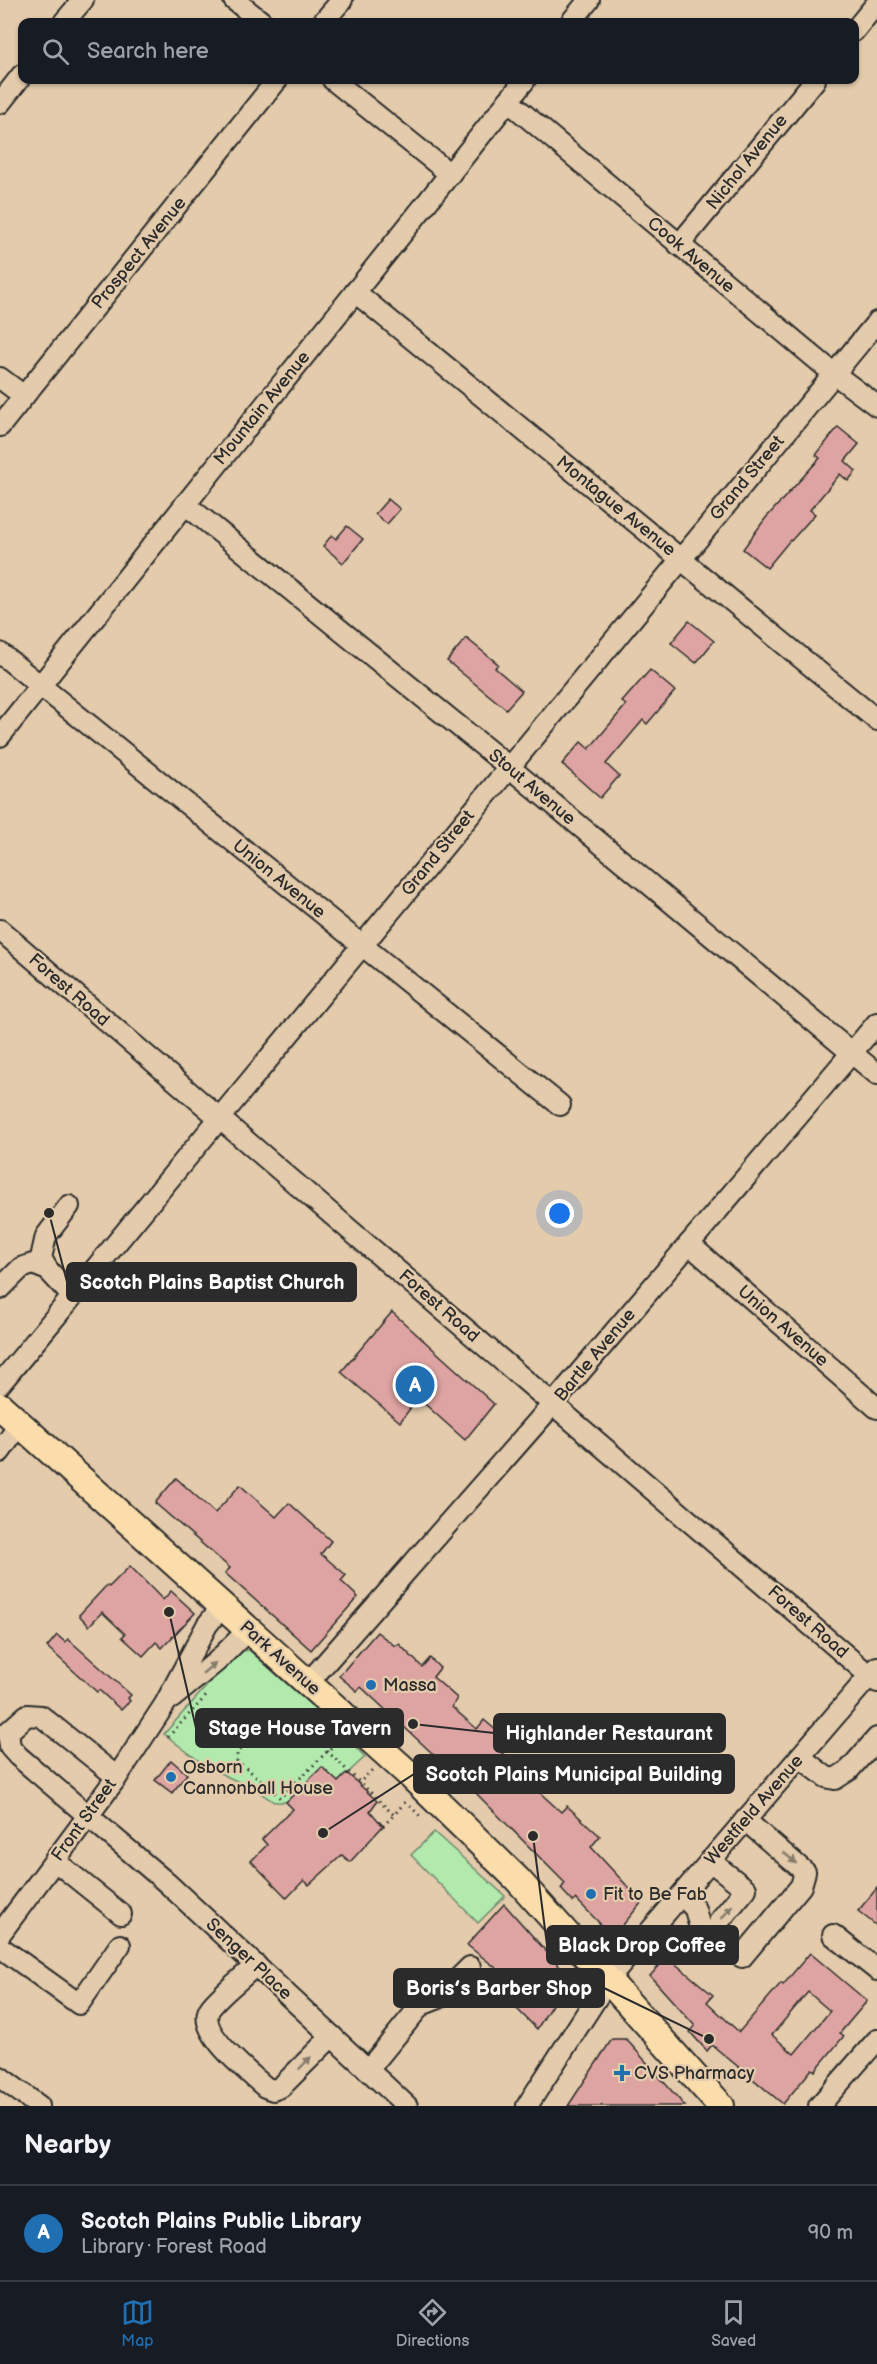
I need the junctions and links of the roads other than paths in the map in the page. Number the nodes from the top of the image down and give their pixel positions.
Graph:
1 (82, 0) edge
2 (234, 0) edge
3 (342, 0) edge
4 (589, 0) edge
5 (877, 3) edge
6 (67, 18) edge
7 (257, 18) edge
8 (326, 18) edge
9 (574, 18) edge
10 (859, 26) edge
11 (18, 80) edge
12 (274, 84) edge
13 (338, 84) edge
14 (522, 84) edge
15 (811, 84) edge
16 (508, 101) junction
17 (0, 103) edge
18 (450, 174) junction
19 (680, 245) junction
20 (355, 292) junction
21 (877, 322) edge
22 (833, 373) junction
23 (0, 378) edge
24 (24, 396) junction
25 (877, 406) edge
26 (0, 426) edge
27 (185, 504) junction
28 (680, 559) junction
29 (0, 652) edge
30 (40, 687) junction
31 (877, 720) edge
32 (0, 736) edge
33 (509, 767) junction
34 (0, 930) edge
35 (362, 946) junction
36 (877, 1023) edge
37 (851, 1053) junction
38 (877, 1074) edge
39 (560, 1105) dead end
40 (220, 1118) junction
41 (69, 1206) dead end
42 (689, 1244) junction
43 (48, 1270) junction
44 (0, 1289) edge
45 (72, 1296) junction
46 (0, 1384) edge
47 (553, 1404) junction
48 (0, 1406) edge
49 (877, 1408) edge
50 (20, 1424) junction
51 (0, 1452) edge
52 (223, 1605) junction
53 (249, 1629) junction
54 (875, 1675) edge
55 (308, 1683) junction
56 (165, 1704) junction
57 (877, 1738) edge
58 (800, 1756) junction
59 (117, 1777) junction
60 (87, 1816) junction
61 (745, 1820) junction
62 (55, 1861) junction
63 (710, 1861) junction
64 (682, 1895) junction
65 (121, 1914) dead end
66 (0, 1934) edge
67 (833, 1935) dead end
68 (712, 1941) junction
69 (120, 1945) dead end
70 (0, 1947) edge
71 (256, 1965) junction
72 (470, 1967) dead end
73 (877, 1970) edge
74 (608, 1980) junction
75 (332, 2036) junction
76 (877, 2040) edge
77 (368, 2070) junction
78 (0, 2077) edge
79 (39, 2106) edge
80 (407, 2106) edge
81 (527, 2106) edge
82 (721, 2106) edge
83 (819, 2106) edge

1 - 6 street
2 - 7 street
3 - 8 street
4 - 9 street
5 - 10 street
11 - 17 street
12 - 24 street, Prospect Avenue
13 - 18 street
14 - 16 street, Mountain Avenue
15 - 19 street, Nichol Avenue
16 - 18 street, Mountain Avenue
16 - 19 street, Cook Avenue
18 - 20 street, Mountain Avenue
19 - 22 street, Cook Avenue
20 - 27 street, Mountain Avenue
20 - 28 street, Montague Avenue
21 - 22 street, Grand Street
22 - 25 street, Cook Avenue
22 - 28 street, Grand Street
23 - 24 street
24 - 26 street, Prospect Avenue
27 - 30 street, Mountain Avenue
27 - 33 street, Stout Avenue
28 - 31 street, Montague Avenue
28 - 33 street, Grand Street
29 - 30 street, Union Avenue
30 - 32 street, Mountain Avenue
30 - 35 street, Union Avenue
33 - 35 street, Grand Street
33 - 37 street, Stout Avenue
34 - 40 street, Forest Road
35 - 39 street, Union Avenue
35 - 40 street, Grand Street
36 - 37 street, Bartle Avenue
37 - 38 street, Stout Avenue
37 - 42 street, Bartle Avenue
40 - 45 street, Grand Street
40 - 47 street, Forest Road
41 - 43 street
42 - 47 street, Bartle Avenue
42 - 49 street, Union Avenue
43 - 44 street
43 - 45 street
45 - 46 street, Grand Street
47 - 54 street, Forest Road
47 - 55 street, Bartle Avenue
48 - 50 main road, Park Avenue
50 - 51 street
50 - 52 main road, Park Avenue
52 - 53 main road, Park Avenue
52 - 56 street, Front Street
53 - 55 main road, Park Avenue
56 -> 53 street, Front Street
54 - 58 street, Westfield Avenue
55 - 74 main road, Park Avenue
56 - 59 street, Front Street
57 - 58 street
58 - 61 street, Westfield Avenue
59 - 60 street, Front Street
59 - 60 street, Senger Place
60 - 62 street, Front Street
60 - 71 street, Senger Place
61 - 63 street, Westfield Avenue
61 -> 68 street
62 - 65 street
62 - 66 street, Front Street
63 - 64 street, Westfield Avenue
68 -> 63 street
64 - 68 street
64 - 74 street, Westfield Avenue
67 - 73 street
69 - 70 street
71 - 75 street, Senger Place
71 -> 75 street
72 - 77 street
74 - 81 street, Westfield Avenue
74 - 82 main road, Park Avenue
75 - 77 street, Senger Place
76 - 83 street
77 - 80 street, Senger Place
78 - 79 street

